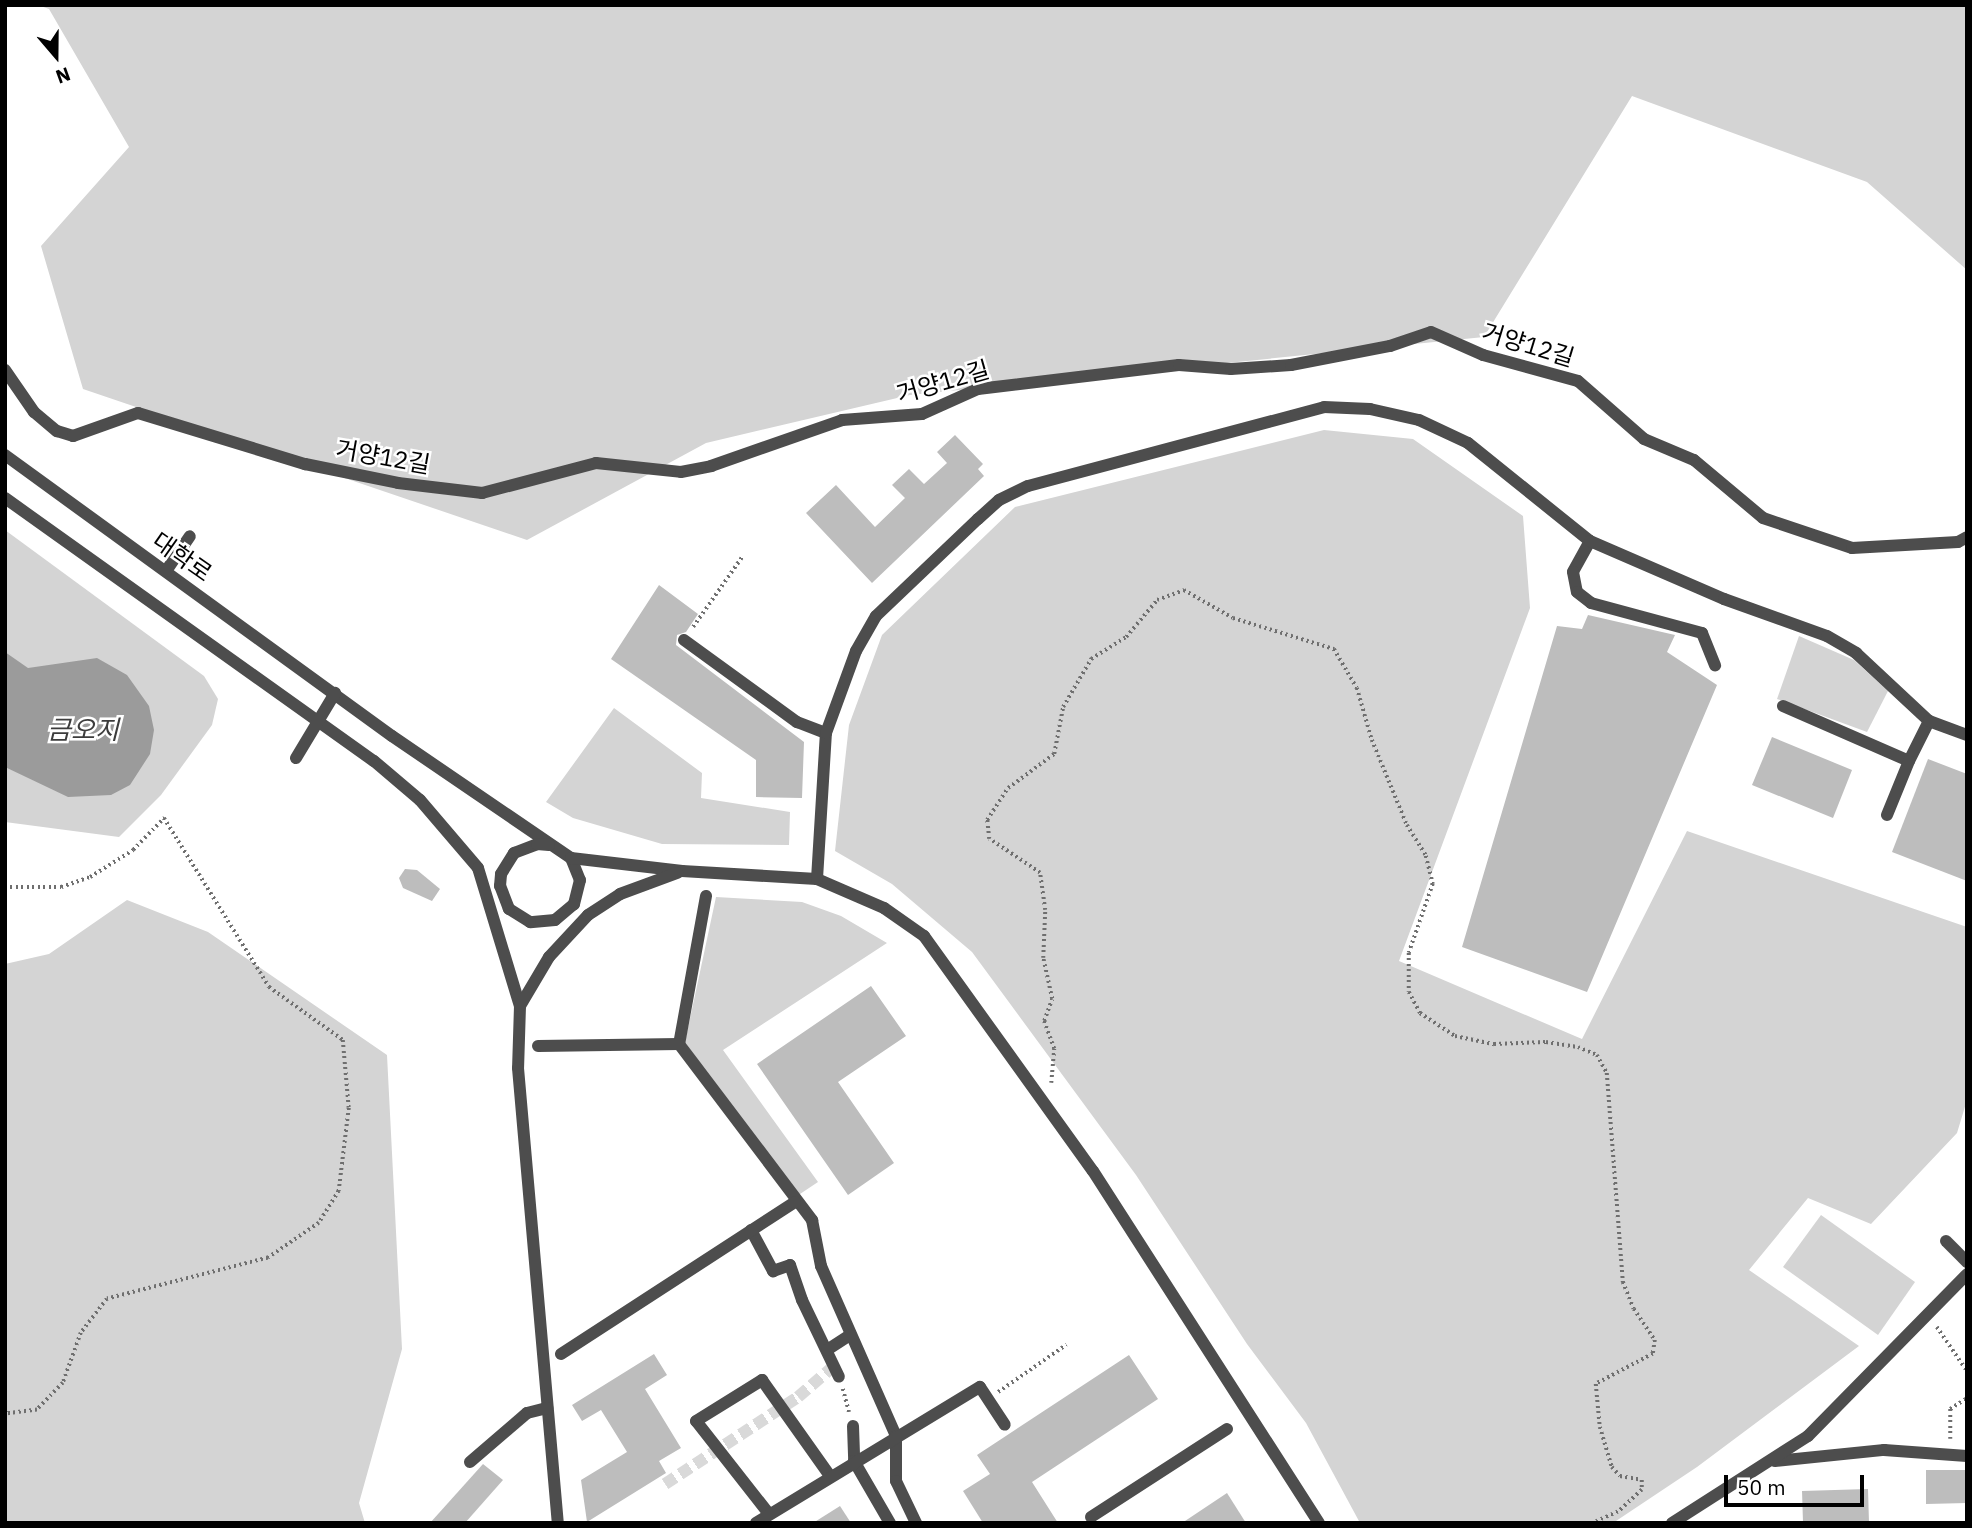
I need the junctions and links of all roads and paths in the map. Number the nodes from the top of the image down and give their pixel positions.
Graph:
1 (5, 370) edge
2 (5, 454) edge
3 (5, 498) edge
4 (190, 536) dead end
5 (1967, 537) edge
6 (1590, 541) junction
7 (741, 557) dead end
8 (166, 571) junction
9 (684, 640) joint
10 (1715, 665) dead end
11 (335, 693) junction
12 (1783, 706) dead end
13 (317, 721) junction
14 (1929, 721) junction
15 (826, 733) junction
16 (1967, 735) edge
17 (296, 758) dead end
18 (1909, 761) junction
19 (1886, 815) dead end
20 (549, 845) junction
21 (571, 858) junction
22 (478, 868) junction
23 (682, 871) junction
24 (817, 879) junction
25 (5, 887) edge
26 (706, 896) dead end
27 (503, 898) junction
28 (566, 914) junction
29 (549, 957) junction
30 (520, 1006) junction
31 (679, 1044) junction
32 (538, 1046) dead end
33 (1051, 1083) dead end
34 (795, 1202) junction
35 (751, 1230) junction
36 (1945, 1241) dead end
37 (1967, 1262) edge
38 (1967, 1274) edge
39 (1936, 1325) dead end
40 (850, 1335) junction
41 (1066, 1345) dead end
42 (827, 1350) junction
43 (561, 1354) dead end
44 (1967, 1371) edge
45 (839, 1377) joint
46 (988, 1398) junction
47 (1967, 1398) edge
48 (547, 1408) junction
49 (5, 1414) edge
50 (1004, 1425) dead end
51 (853, 1426) joint
52 (1227, 1429) dead end
53 (896, 1436) junction
54 (1950, 1455) junction
55 (1967, 1456) edge
56 (854, 1461) junction
57 (1771, 1461) junction
58 (470, 1462) dead end
59 (830, 1476) junction
60 (769, 1514) junction
61 (1091, 1517) dead end
62 (558, 1523) edge
63 (756, 1523) edge
64 (890, 1523) edge
65 (916, 1523) edge
66 (1320, 1523) edge
67 (1593, 1523) edge
68 (1672, 1523) edge

1 - 5 street, 거양12길
2 - 8 street, 대학로
3 - 13 street
4 - 8 street
6 - 10 street
6 - 14 street
6 - 15 street
7 - 9 path
8 - 11 street, 대학로
9 - 15 street
11 - 13 street
11 - 20 street, 대학로
12 - 18 street
13 - 17 street
13 - 22 street
14 - 16 street
14 - 18 street
15 - 24 street
18 - 19 street
20 - 21 street
20 - 27 street
21 - 23 street
21 - 28 street
22 - 27 street
22 - 30 street
23 - 24 street
23 - 29 street
24 - 66 street
25 - 49 path
26 - 31 street
27 - 28 street
28 - 29 street
29 - 30 street
30 - 48 street
31 - 32 street
31 - 34 street
33 - 67 path
34 - 35 street
34 - 40 street
35 - 42 street
35 - 43 street
36 - 37 street
38 - 57 street
39 - 44 path
40 - 42 street
40 - 53 street
41 - 46 path
42 - 45 street
45 - 51 path
46 - 50 street
46 - 53 street
47 - 54 path
48 - 58 street
48 - 62 street
51 - 56 street
52 - 61 street
53 - 56 street
53 - 65 street
54 - 55 street
54 - 57 street
56 - 59 street
56 - 64 street
57 - 68 street
59 - 60 street
59 - 60 street
60 - 63 street

